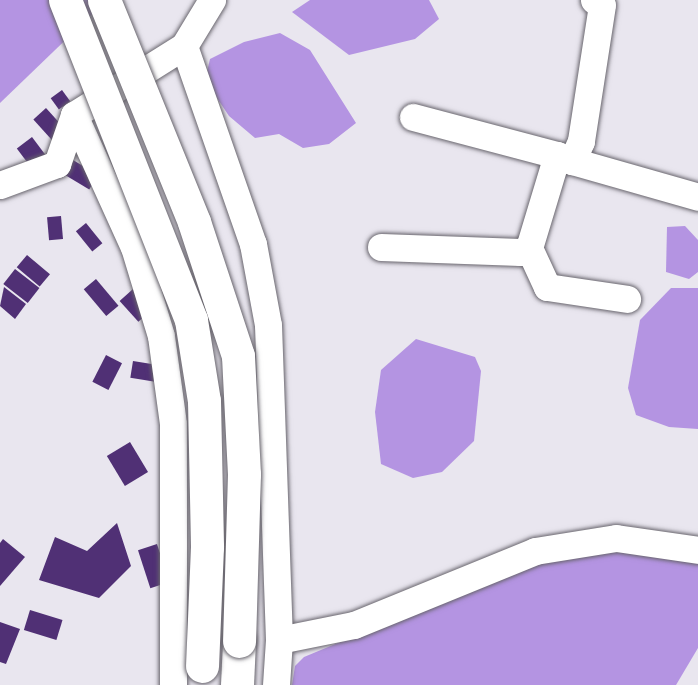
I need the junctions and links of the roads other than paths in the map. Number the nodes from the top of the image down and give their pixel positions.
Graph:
1 (65, 0) edge
2 (104, 0) edge
3 (212, 0) edge
4 (600, 2) edge
5 (184, 46) junction
6 (74, 115) junction
7 (413, 117) dead end
8 (565, 158) junction
9 (0, 185) edge
10 (698, 197) edge
11 (381, 247) dead end
12 (529, 248) junction
13 (627, 299) dead end
14 (698, 550) edge
15 (279, 640) junction
16 (201, 676) edge
17 (173, 685) edge
18 (237, 685) edge
19 (276, 685) edge

1 - 16 main road, bridge
2 - 18 main road, bridge
3 - 5 street
4 - 8 street
5 - 6 street
5 - 15 street
6 - 9 street
6 - 17 street
7 - 8 street
8 - 10 street
8 - 12 street
11 - 12 street
12 - 13 street
14 - 15 street
15 - 19 street

